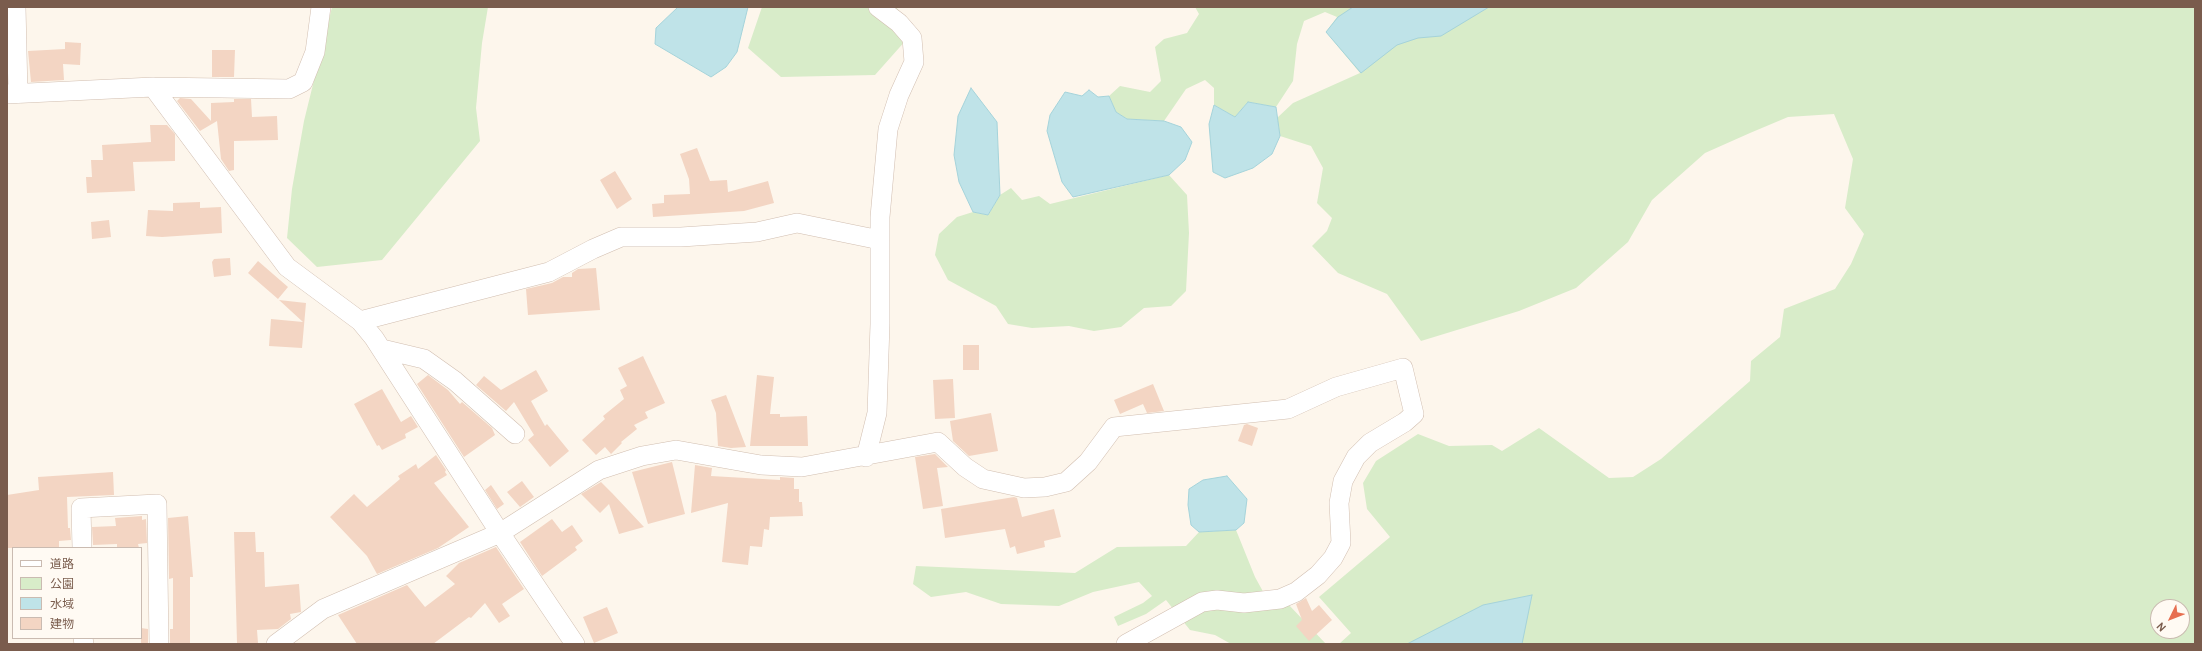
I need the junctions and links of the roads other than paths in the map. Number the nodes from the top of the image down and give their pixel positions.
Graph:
1 (16, 7) edge
2 (321, 7) edge
3 (878, 7) edge
4 (153, 87) junction
5 (13, 94) edge
6 (880, 240) junction
7 (360, 321) junction
8 (382, 349) junction
9 (515, 434) dead end
10 (866, 456) junction
11 (500, 533) junction
12 (82, 547) edge
13 (159, 644) edge
14 (276, 644) edge
15 (575, 644) edge
16 (1126, 644) edge

1 - 5 street
2 - 4 street
3 - 6 street
4 - 5 street
4 - 7 street
6 - 7 street
6 - 10 street
7 - 8 street
8 - 9 street
8 - 11 street
10 - 11 street
10 - 16 street
11 - 14 street
11 - 15 street
12 - 13 street

